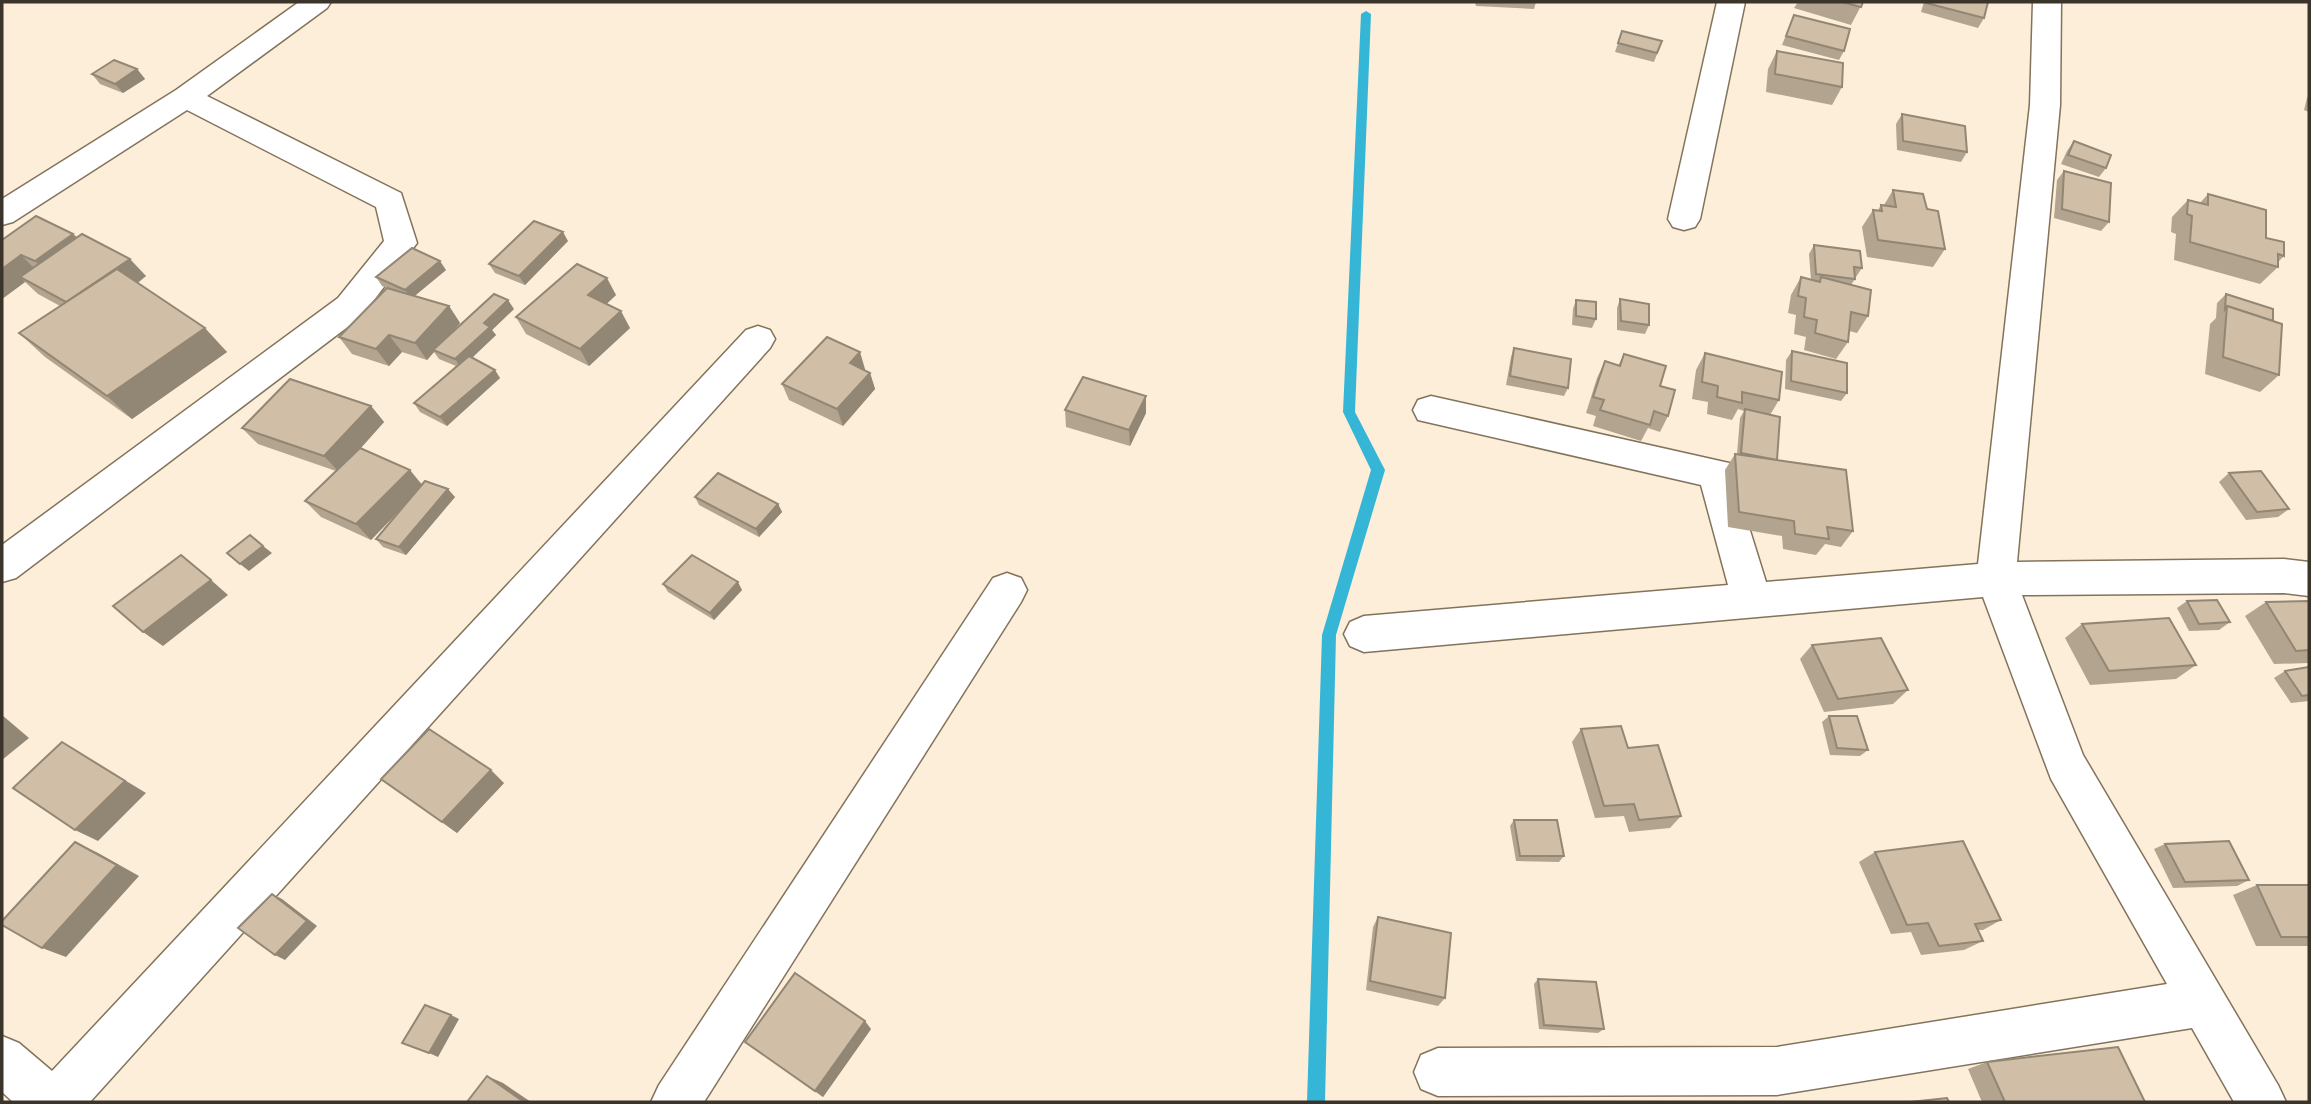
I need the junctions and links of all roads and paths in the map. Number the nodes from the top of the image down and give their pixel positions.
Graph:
1 (273, 2) edge
2 (1731, 2) edge
3 (2047, 2) edge
4 (309, 8) edge
5 (186, 97) junction
6 (2, 214) edge
7 (1684, 219) dead end
8 (758, 339) dead end
9 (1431, 410) dead end
10 (2, 566) edge
11 (1996, 579) junction
12 (2309, 579) edge
13 (1007, 590) dead end
14 (1752, 600) junction
15 (1364, 634) dead end
16 (2203, 1002) junction
17 (2, 1060) edge
18 (1438, 1072) dead end
19 (50, 1102) edge
20 (57, 1102) edge
21 (676, 1102) edge
22 (2261, 1102) edge

1 - 4 street
2 - 7 street
3 - 11 street
4 - 5 street
5 - 6 street
5 - 10 street
8 - 20 street
9 - 14 street
11 - 12 street
11 - 14 street
11 - 16 street
13 - 21 street
14 - 15 street
16 - 18 street
16 - 22 street
17 - 19 street

